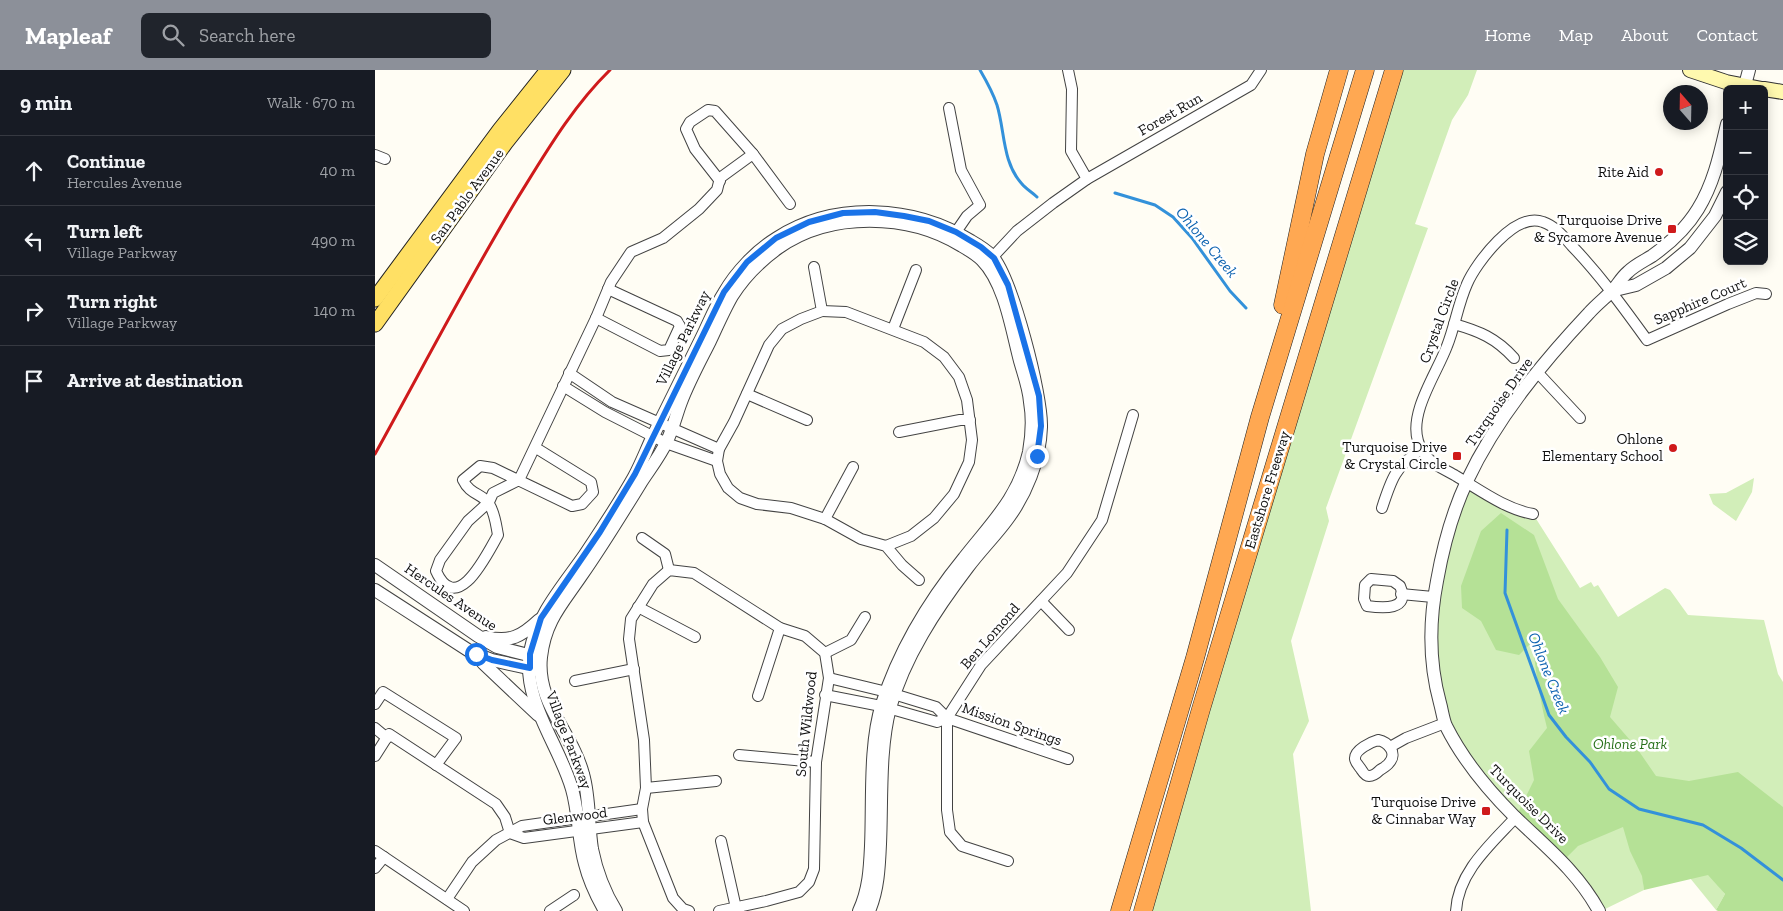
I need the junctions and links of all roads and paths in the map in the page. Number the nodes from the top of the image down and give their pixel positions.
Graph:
1 (548, 70) edge
2 (563, 70) edge
3 (1067, 70) edge
4 (1261, 70) edge
5 (1339, 70) edge
6 (1365, 70) edge
7 (1394, 70) edge
8 (1690, 70) edge
9 (1749, 70) edge
10 (1738, 85) edge
11 (1745, 85) edge
12 (1768, 90) edge
13 (1783, 92) edge
14 (949, 108) dead end
15 (1726, 130) edge
16 (753, 154) junction
17 (1087, 179) junction
18 (719, 180) junction
19 (1723, 200) edge
20 (790, 204) dead end
21 (956, 232) junction
22 (990, 261) junction
23 (814, 267) dead end
24 (916, 270) dead end
25 (608, 289) junction
26 (1611, 291) junction
27 (1766, 294) dead end
28 (375, 299) edge
29 (823, 311) junction
30 (596, 318) junction
31 (375, 324) edge
32 (1454, 324) junction
33 (893, 329) junction
34 (1514, 358) dead end
35 (569, 373) junction
36 (1538, 373) junction
37 (563, 386) junction
38 (747, 394) junction
39 (1133, 414) dead end
40 (1260, 417) junction
41 (1580, 418) dead end
42 (807, 420) dead end
43 (970, 420) junction
44 (666, 426) junction
45 (899, 432) dead end
46 (653, 435) junction
47 (666, 443) junction
48 (536, 448) junction
49 (719, 449) junction
50 (1421, 449) junction
51 (717, 461) junction
52 (853, 467) dead end
53 (519, 480) junction
54 (1467, 482) junction
55 (489, 502) junction
56 (1382, 508) dead end
57 (1533, 514) dead end
58 (825, 519) junction
59 (642, 538) dead end
60 (886, 546) junction
61 (375, 565) edge
62 (669, 570) junction
63 (919, 580) dead end
64 (375, 590) edge
65 (1401, 594) dead end
66 (1433, 597) junction
67 (1041, 601) junction
68 (638, 607) junction
69 (865, 617) dead end
70 (541, 618) junction
71 (780, 628) junction
72 (1069, 630) dead end
73 (478, 636) junction
74 (695, 637) dead end
75 (825, 653) junction
76 (476, 654) junction
77 (536, 663) junction
78 (634, 669) junction
79 (829, 678) junction
80 (575, 682) dead end
81 (891, 693) junction
82 (825, 695) junction
83 (758, 696) dead end
84 (375, 704) edge
85 (885, 708) junction
86 (541, 718) junction
87 (947, 718) junction
88 (1445, 723) junction
89 (375, 728) edge
90 (387, 738) junction
91 (1390, 747) dead end
92 (739, 755) dead end
93 (375, 756) edge
94 (1068, 759) dead end
95 (816, 762) junction
96 (436, 765) junction
97 (715, 781) dead end
98 (645, 788) junction
99 (642, 809) junction
100 (583, 817) junction
101 (1516, 818) junction
102 (643, 822) junction
103 (585, 830) junction
104 (510, 833) junction
105 (721, 841) dead end
106 (379, 854) edge
107 (1008, 861) dead end
108 (375, 868) edge
109 (574, 895) dead end
110 (447, 899) junction
111 (737, 909) edge
112 (464, 911) edge
113 (550, 911) edge
114 (605, 911) edge
115 (616, 911) edge
116 (689, 911) edge
117 (719, 911) edge
118 (859, 911) edge
119 (869, 911) edge
120 (1120, 911) edge
121 (1143, 911) edge
122 (1456, 911) edge
123 (1599, 911) edge

1 - 28 main road, San Pablo Avenue
2 - 31 main road, San Pablo Avenue
3 - 17 street
4 - 17 street, Forest Run
5 - 40 highway
6 - 40 highway, Eastshore Freeway
7 - 121 highway, Eastshore Freeway
8 - 10 main road
9 - 11 street
12 - 13 main road
14 - 21 street
15 - 26 street, Turquoise Drive
16 - 18 street
16 - 18 street
16 - 20 street
17 - 22 street, Forest Run
18 - 25 street
19 - 26 street
21 - 22 street, Village Parkway
21 - 44 street, Village Parkway
22 - 44 street, Village Parkway
22 - 81 street, Village Parkway
23 - 29 street
24 - 33 street
25 - 30 street
25 - 30 street
26 - 27 street, Sapphire Court
26 - 32 street, Crystal Circle
26 - 36 street, Turquoise Drive
29 - 33 street
29 - 38 street
30 - 35 street
32 - 34 street
32 - 50 street, Crystal Circle
33 - 43 street
35 - 37 street
35 - 44 street
36 - 41 street
36 - 54 street, Turquoise Drive
37 - 46 street
37 - 48 street
38 - 42 street
38 - 49 street
39 - 67 street, Ben Lomond
40 - 120 highway, Eastshore Freeway
43 - 45 street
43 - 60 street
44 - 46 street, Village Parkway
44 - 47 street, Village Parkway
44 - 49 street
46 - 47 street
46 - 70 street, Village Parkway
47 - 51 street
47 - 77 street, Village Parkway
48 - 53 street
48 - 53 street
49 - 51 street
50 - 54 street
50 - 56 street
51 - 58 street
52 - 58 street
53 - 55 street
53 - 55 street
54 - 57 street
54 - 66 street, Turquoise Drive
55 - 55 street
58 - 60 street
59 - 62 street
60 - 63 street
61 - 73 street, Hercules Avenue
62 - 68 street
62 - 71 street, South Wildwood
64 - 76 street
65 - 66 street
66 - 88 street, Turquoise Drive
67 - 72 street
67 - 87 street, Ben Lomond
68 - 74 street
68 - 78 street
69 - 75 street
70 - 73 street
70 - 77 street, Village Parkway
71 - 75 street, South Wildwood
71 - 83 street
73 - 77 street, Hercules Avenue
75 - 79 street, South Wildwood
76 - 77 street
76 - 86 street
77 - 86 street, Village Parkway
77 - 100 street, Village Parkway
78 - 80 street
78 - 98 street
79 - 81 street, Mission Springs
79 - 82 street, South Wildwood
81 - 85 street, Village Parkway
81 - 87 street, Mission Springs
82 - 85 street, Mission Springs
82 - 95 street, South Wildwood
84 - 96 street
85 - 87 street, Mission Springs
85 - 118 street, Village Parkway
85 - 119 street, Village Parkway
86 - 100 street, Village Parkway
87 - 94 street, Mission Springs
87 - 107 street
88 - 91 street
88 - 101 street, Turquoise Drive
89 - 90 street
90 - 93 street
90 - 96 street
92 - 95 street
95 - 111 street, South Wildwood
96 - 104 street
97 - 98 street
98 - 99 street
99 - 100 street, Glenwood
99 - 102 street
100 - 103 street, Village Parkway
100 - 104 street, Glenwood
101 - 122 street
101 - 123 street, Turquoise Drive
102 - 103 street, Glenwood
102 - 116 street
103 - 104 street, Glenwood
103 - 114 street, Village Parkway
103 - 115 street, Village Parkway
104 - 110 street, Glenwood
105 - 111 street
106 - 108 street
106 - 110 street
109 - 113 street
110 - 112 street
111 - 117 street, South Wildwood

